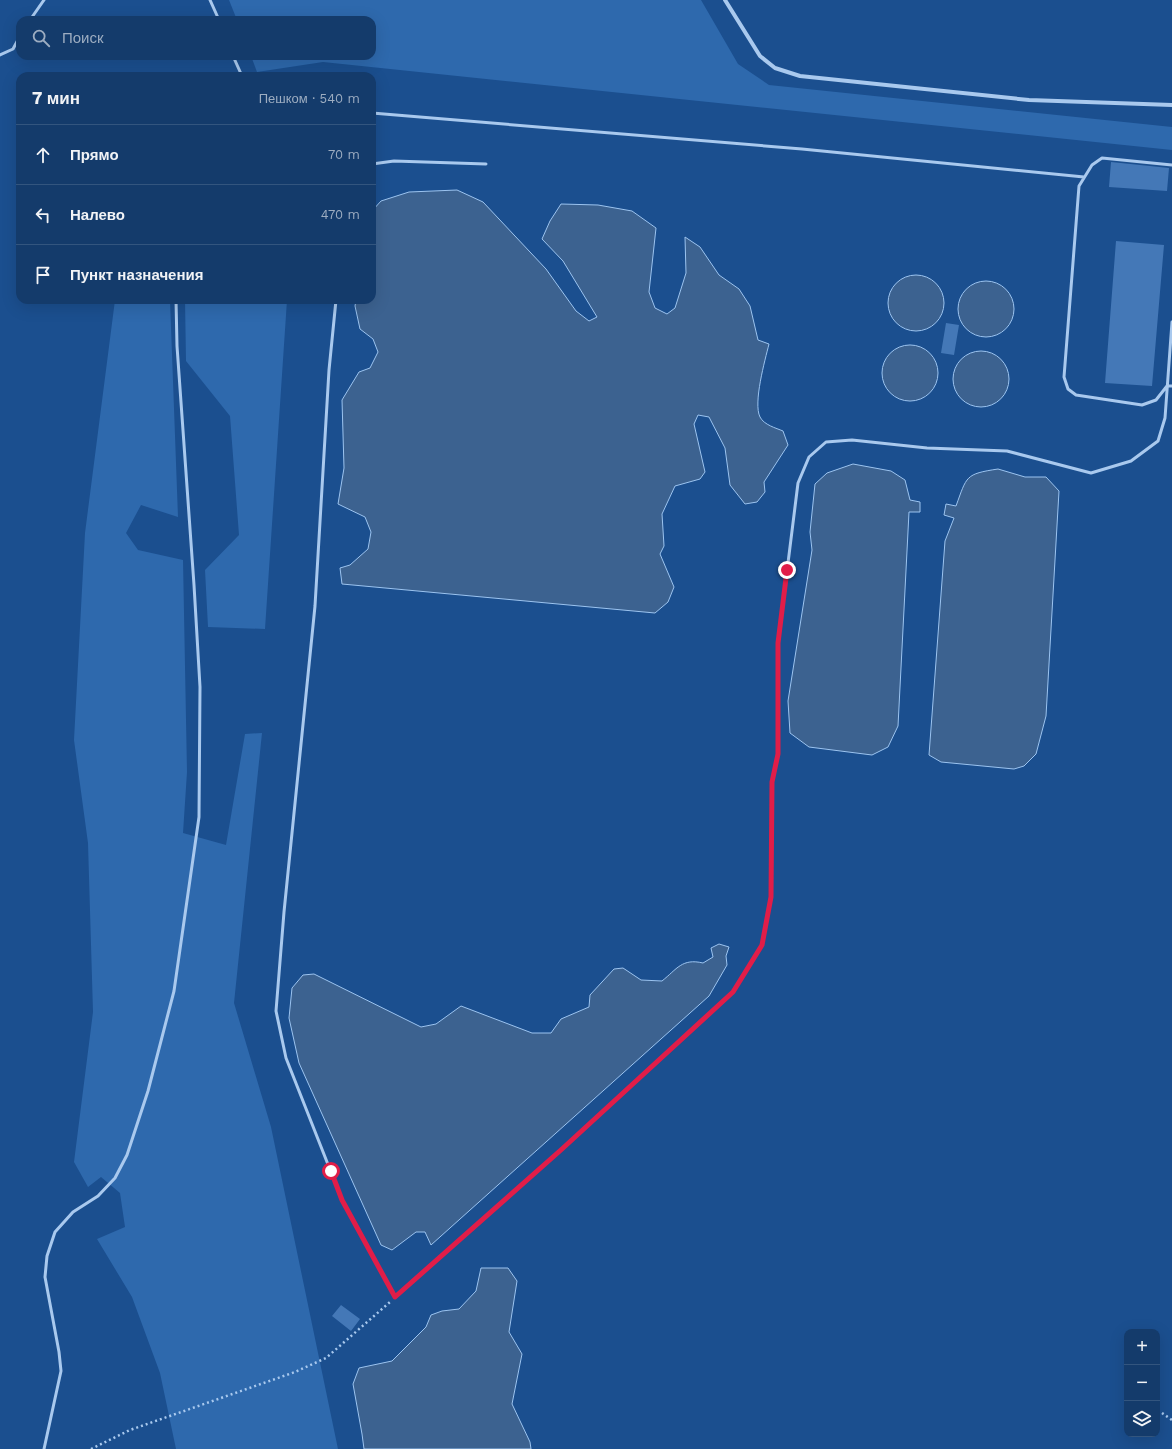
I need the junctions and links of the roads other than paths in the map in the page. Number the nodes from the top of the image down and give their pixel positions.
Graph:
1 (44, 0) edge
2 (210, 0) edge
3 (725, 0) edge
4 (33, 16) edge
5 (217, 16) edge
6 (16, 43) edge
7 (0, 55) edge
8 (236, 60) edge
9 (240, 72) edge
10 (1172, 105) edge
11 (376, 113) edge
12 (376, 163) edge
13 (486, 164) dead end
14 (1172, 165) edge
15 (1084, 177) junction
16 (176, 304) edge
17 (336, 304) edge
18 (1172, 322) edge
19 (1167, 386) junction
20 (1172, 386) edge
21 (44, 1449) edge

1 - 4 lane
2 - 5 lane
3 - 10 street
6 - 7 lane
8 - 9 lane
11 - 15 lane
12 - 13 lane
14 - 15 lane
15 - 19 lane
16 - 21 lane
17 - 19 lane
18 - 19 lane
19 - 20 lane

